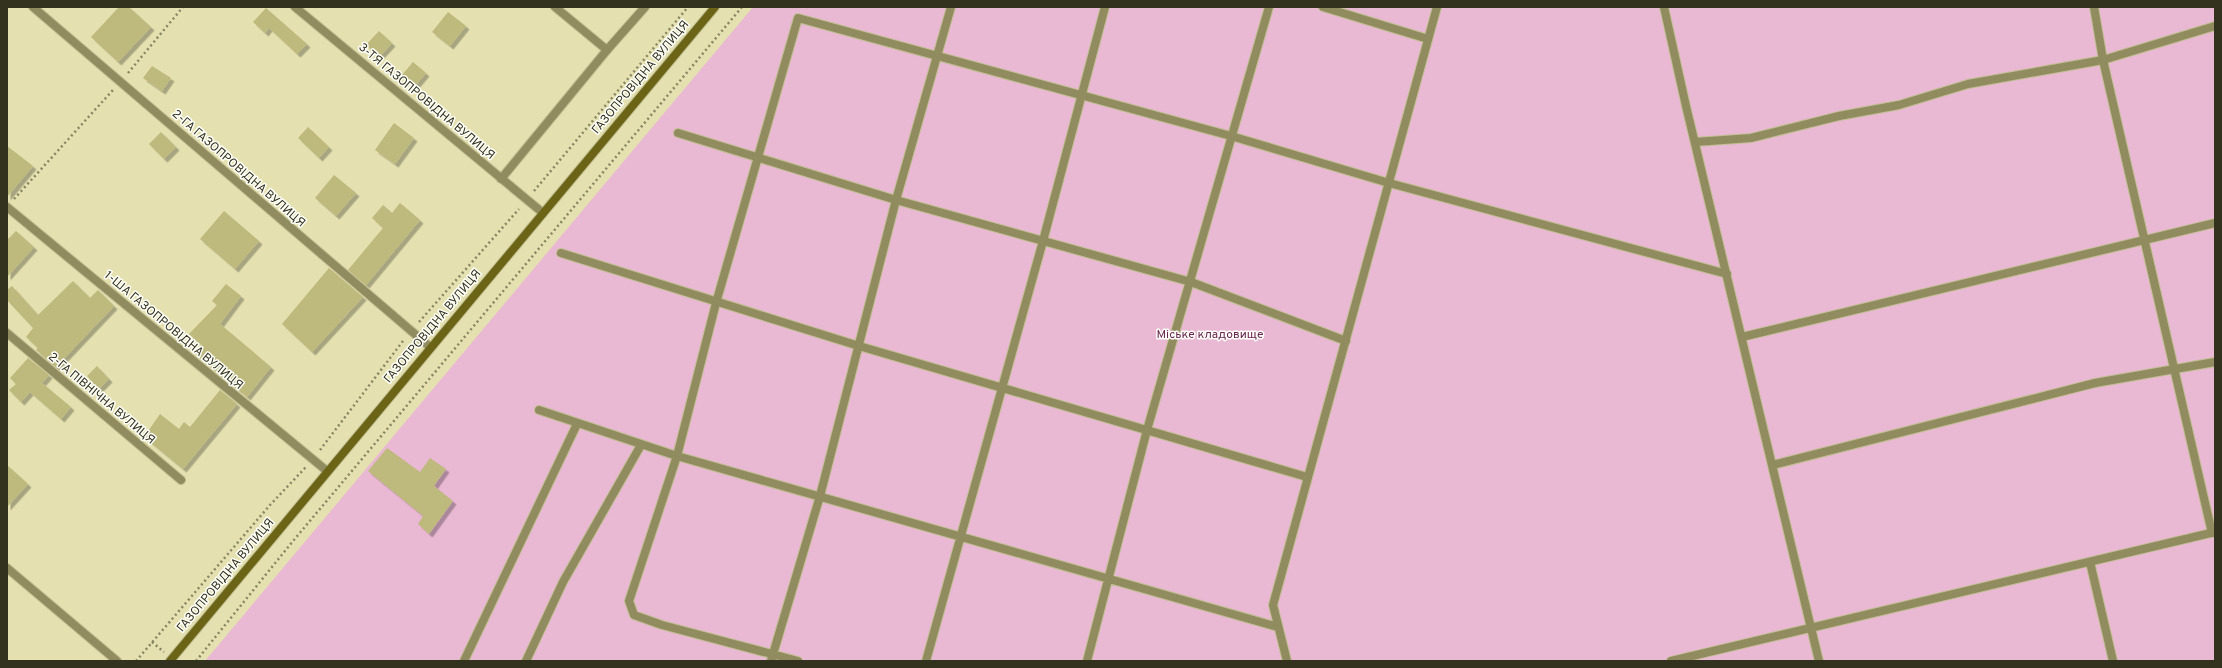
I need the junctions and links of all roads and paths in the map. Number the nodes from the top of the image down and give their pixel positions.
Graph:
1 (33, 7) edge
2 (183, 7) edge
3 (295, 7) edge
4 (555, 7) edge
5 (645, 7) edge
6 (715, 7) edge
7 (742, 7) edge
8 (951, 7) edge
9 (1105, 7) edge
10 (1269, 7) edge
11 (1324, 7) edge
12 (1437, 7) edge
13 (1664, 7) edge
14 (2094, 7) edge
15 (2215, 26) edge
16 (1428, 39) junction
17 (607, 50) junction
18 (937, 57) junction
19 (2103, 60) junction
20 (121, 82) junction
21 (1080, 95) junction
22 (678, 133) dead end
23 (1231, 136) junction
24 (1695, 142) junction
25 (758, 157) junction
26 (501, 179) junction
27 (1389, 183) junction
28 (896, 200) junction
29 (10, 204) edge
30 (543, 214) junction
31 (2215, 223) edge
32 (2145, 239) junction
33 (1043, 241) junction
34 (561, 253) dead end
35 (1727, 274) junction
36 (1191, 282) junction
37 (716, 303) junction
38 (7, 333) edge
39 (1742, 337) junction
40 (1346, 341) junction
41 (859, 346) junction
42 (430, 347) junction
43 (2215, 362) edge
44 (2175, 370) junction
45 (1002, 388) junction
46 (539, 410) dead end
47 (577, 424) junction
48 (1147, 430) junction
49 (641, 445) junction
50 (677, 456) junction
51 (1773, 465) junction
52 (327, 471) junction
53 (1307, 477) junction
54 (181, 480) dead end
55 (820, 496) junction
56 (2213, 532) edge
57 (961, 538) junction
58 (2090, 562) junction
59 (7, 568) edge
60 (1108, 579) junction
61 (1278, 627) junction
62 (1811, 628) junction
63 (772, 657) edge
64 (117, 661) edge
65 (170, 661) edge
66 (196, 661) edge
67 (464, 661) edge
68 (526, 661) edge
69 (798, 661) edge
70 (926, 661) edge
71 (1087, 661) edge
72 (1287, 661) edge
73 (1671, 661) edge
74 (1819, 661) edge
75 (2113, 661) edge

1 - 20 street, 2-ГА ГАЗОПРОВІДНА ВУЛИЦЯ
2 - 20 path
3 - 26 street, 3-ТЯ ГАЗОПРОВІДНА ВУЛИЦЯ
4 - 17 street
5 - 17 street
6 - 30 main road, ГАЗОПРОВІДНА ВУЛИЦЯ
7 - 66 path
8 - 18 street
9 - 21 street
10 - 23 street
11 - 16 street
12 - 16 street
13 - 24 street
14 - 19 street
15 - 19 street
16 - 27 street
17 - 26 street
18 - 21 street
18 - 25 street
18 - 28 street
19 - 24 street
19 - 32 street
20 - 29 path
20 - 42 street, 2-ГА ГАЗОПРОВІДНА ВУЛИЦЯ
21 - 23 street
21 - 33 street
22 - 25 street
23 - 27 street
23 - 36 street
24 - 35 street
25 - 28 street
25 - 37 street
26 - 30 street, 3-ТЯ ГАЗОПРОВІДНА ВУЛИЦЯ
27 - 35 street
27 - 40 street
28 - 33 street
28 - 41 street
29 - 52 street, 1-ША ГАЗОПРОВІДНА ВУЛИЦЯ
30 - 42 main road, ГАЗОПРОВІДНА ВУЛИЦЯ
31 - 32 street
32 - 39 street
32 - 44 street
33 - 36 street
33 - 45 street
34 - 37 street
35 - 39 street
36 - 40 street
36 - 48 street
37 - 41 street
37 - 50 street
38 - 54 street, 2-ГА ПІВНІЧНА ВУЛИЦЯ
39 - 51 street
40 - 53 street
41 - 45 street
41 - 55 street
42 - 52 main road, ГАЗОПРОВІДНА ВУЛИЦЯ
43 - 44 street
44 - 51 street
44 - 56 street
45 - 48 street
45 - 57 street
46 - 47 street
47 - 49 street
47 - 67 street
48 - 53 street
48 - 60 street
49 - 50 street
49 - 68 street
50 - 55 street
50 - 63 street
51 - 62 street
52 - 65 main road, ГАЗОПРОВІДНА ВУЛИЦЯ
53 - 61 street
55 - 57 street
55 - 63 street
56 - 58 street
57 - 60 street
57 - 70 street
58 - 62 street
58 - 75 street
59 - 64 street
60 - 61 street
60 - 71 street
61 - 72 street
62 - 73 street
62 - 74 street
63 - 69 street

